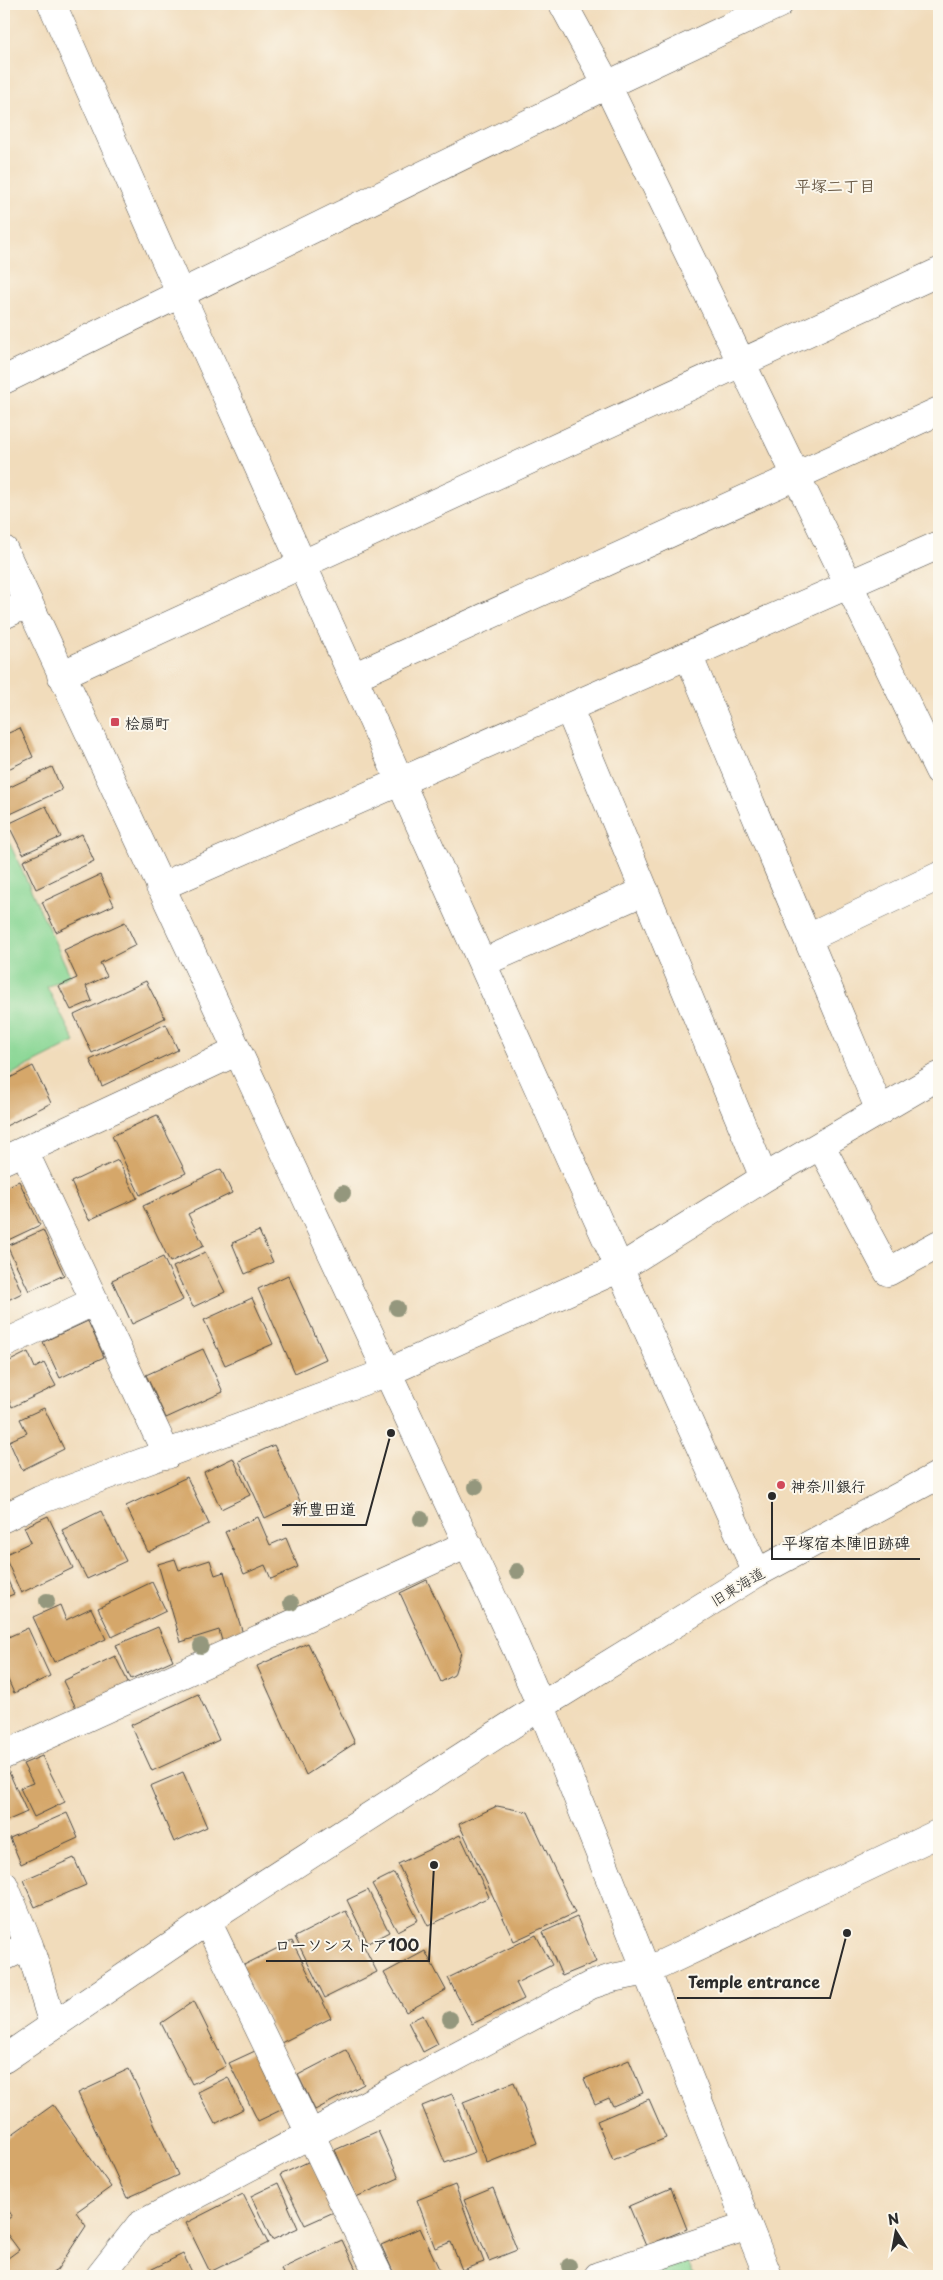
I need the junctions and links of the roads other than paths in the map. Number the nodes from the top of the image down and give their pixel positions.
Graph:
1 (52, 4) edge
2 (564, 4) edge
3 (779, 4) edge
4 (608, 85) junction
5 (939, 272) edge
6 (180, 293) junction
7 (742, 363) junction
8 (4, 380) edge
9 (939, 411) edge
10 (797, 476) junction
11 (939, 546) edge
12 (4, 550) edge
13 (302, 564) junction
14 (848, 587) junction
15 (28, 603) junction
16 (4, 615) edge
17 (689, 657) junction
18 (61, 675) junction
19 (353, 677) junction
20 (569, 709) junction
21 (939, 771) edge
22 (400, 782) junction
23 (939, 876) edge
24 (160, 887) junction
25 (645, 891) junction
26 (808, 938) junction
27 (482, 962) junction
28 (236, 1052) junction
29 (939, 1076) edge
30 (880, 1111) junction
31 (821, 1146) junction
32 (14, 1156) edge
33 (764, 1178) junction
34 (939, 1244) edge
35 (620, 1268) junction
36 (95, 1301) junction
37 (4, 1344) edge
38 (388, 1372) junction
39 (167, 1455) junction
40 (939, 1475) edge
41 (4, 1518) edge
42 (468, 1544) junction
43 (758, 1573) junction
44 (541, 1706) junction
45 (4, 1755) edge
46 (939, 1834) edge
47 (4, 1885) edge
48 (207, 1921) junction
49 (29, 1945) junction
50 (4, 1957) edge
51 (646, 1971) junction
52 (53, 2025) junction
53 (4, 2059) edge
54 (312, 2134) junction
55 (748, 2226) junction
56 (100, 2276) edge
57 (379, 2276) edge
58 (598, 2276) edge
59 (749, 2276) edge
60 (768, 2276) edge
61 (782, 2276) edge

1 - 6 street
2 - 4 street
3 - 4 street
4 - 6 street
4 - 7 street
5 - 7 street
6 - 8 street
6 - 13 street
7 - 10 street
7 - 13 street
9 - 10 street
10 - 14 street
10 - 19 street
11 - 14 street
12 - 15 street
13 - 18 street
13 - 19 street
14 - 17 street
14 - 21 street
15 - 16 street
15 - 18 street
17 - 20 street
17 - 26 street
18 - 24 street
19 - 22 street
20 - 22 street
20 - 25 street
22 - 24 street
22 - 27 street
23 - 26 street
24 - 28 street
25 - 27 street
25 - 33 street
26 - 30 street
27 - 35 street
28 - 32 street
28 - 38 street
29 - 30 street
30 - 31 street
31 - 33 street
31 - 34 street
32 - 36 street
33 - 35 street
35 - 38 street
35 - 43 street
36 - 37 street
36 - 39 street
38 - 39 street
38 - 42 street
39 - 41 street
40 - 43 street, 旧東海道
42 - 44 street
42 - 45 street
43 - 44 street, 旧東海道
44 - 48 street, 旧東海道
44 - 51 street
46 - 51 street
47 - 49 street
48 - 52 street, 旧東海道
48 - 54 street
49 - 50 street
49 - 52 street
51 - 54 street
51 - 55 street
52 - 53 street, 旧東海道
54 - 56 street
54 - 57 street
55 - 58 street
55 - 59 street
55 - 60 street
55 - 61 street

